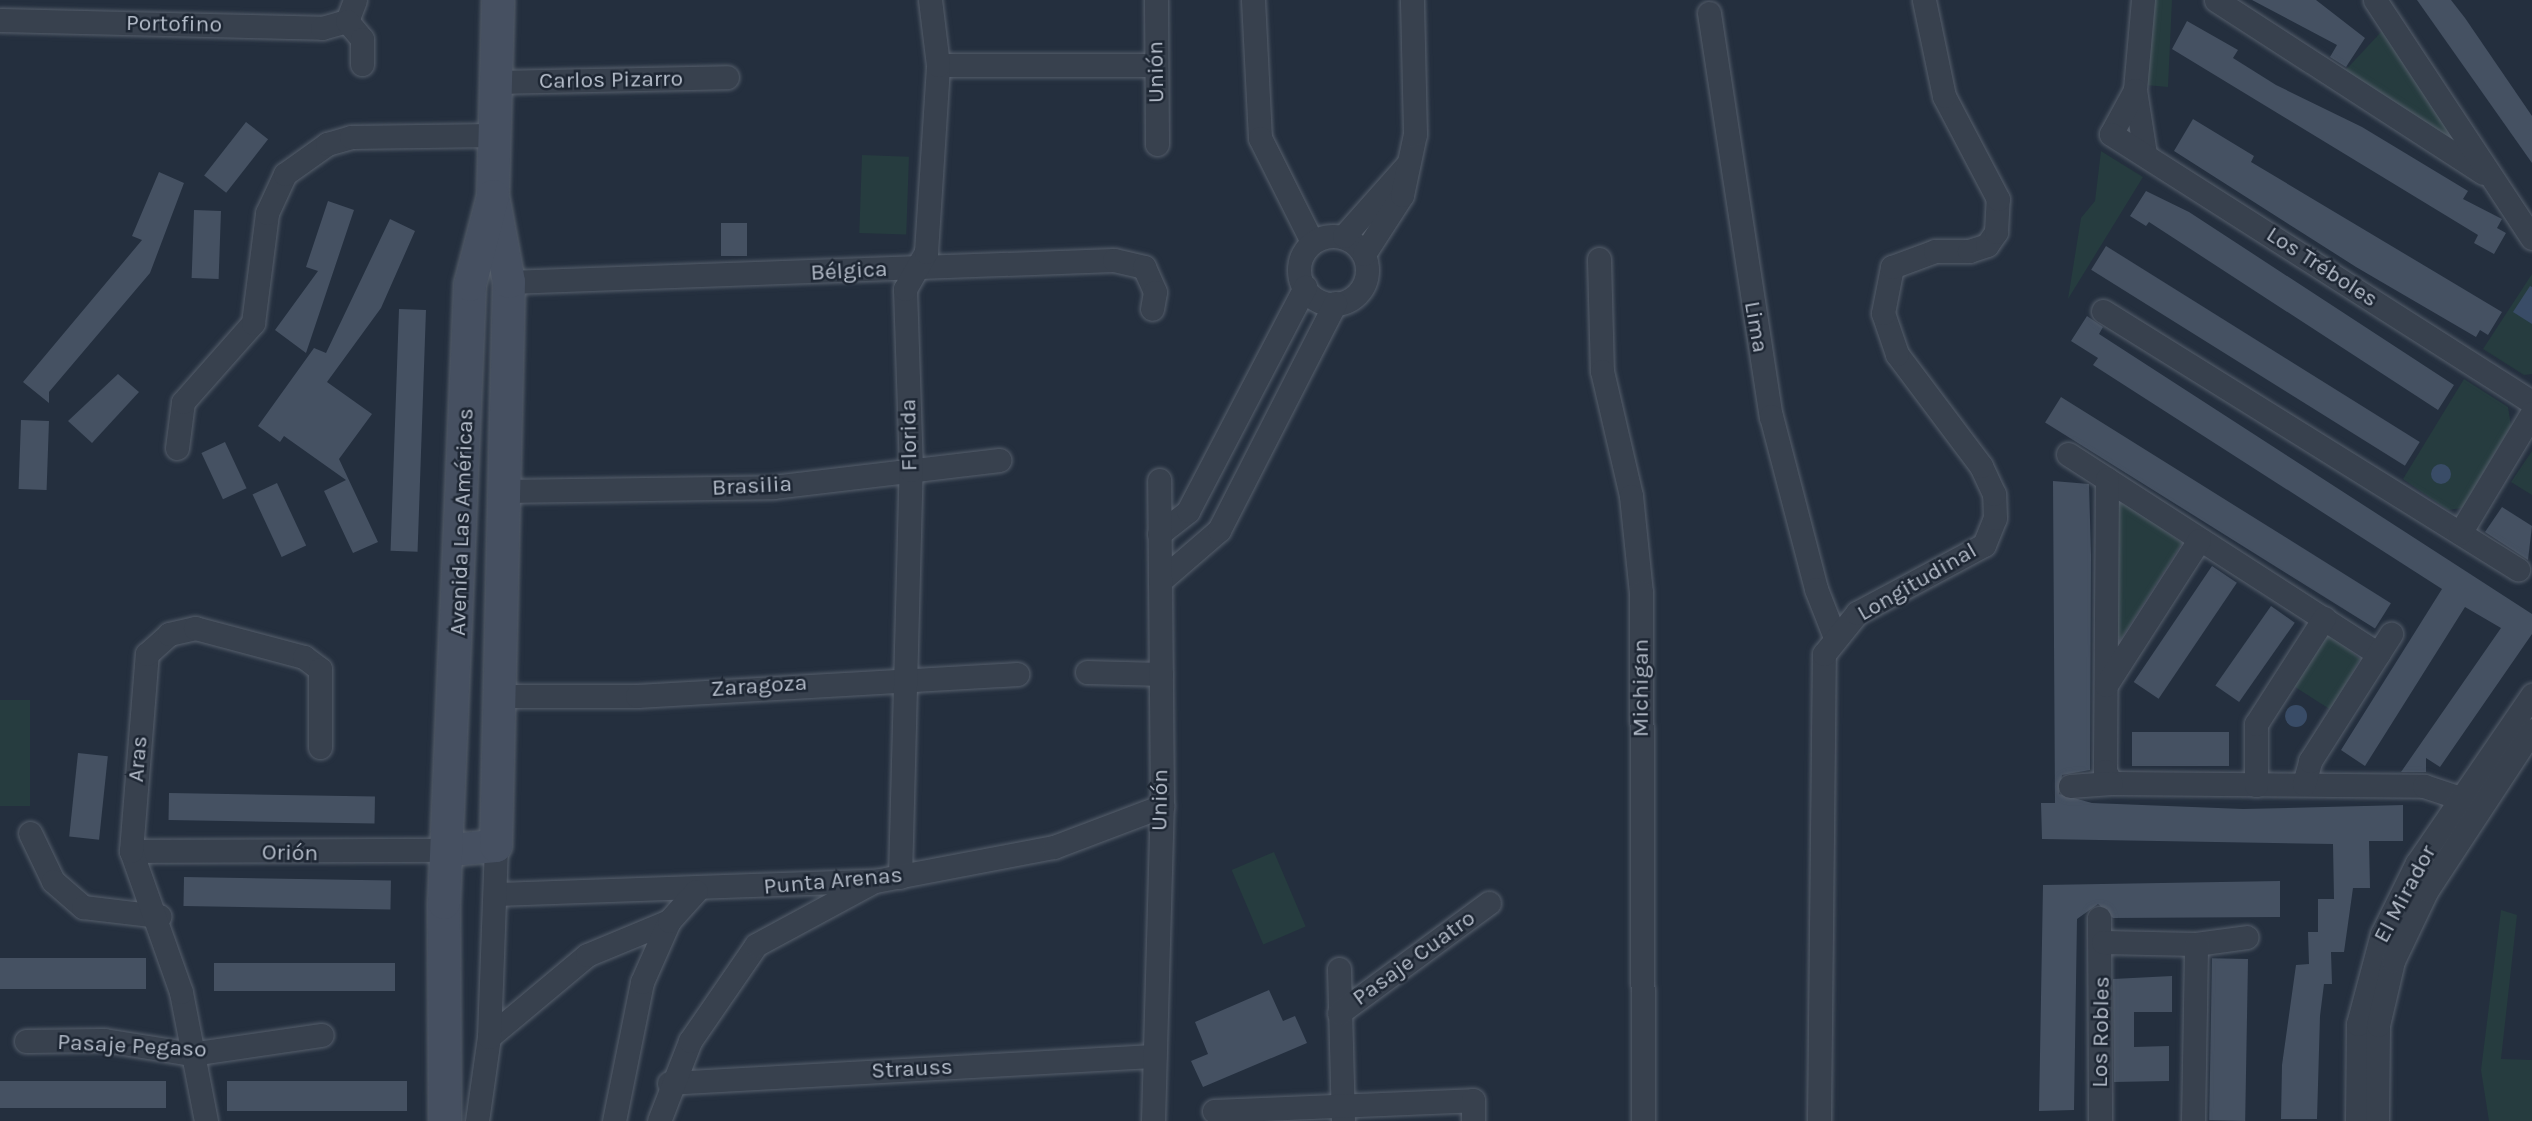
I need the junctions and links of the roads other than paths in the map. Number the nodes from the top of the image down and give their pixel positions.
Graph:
1 (498, 0) edge
2 (930, 0) edge
3 (1156, 0) edge
4 (1253, 0) edge
5 (1412, 0) edge
6 (1924, 0) edge
7 (2143, 0) edge
8 (2216, 0) edge
9 (2375, 0) edge
10 (351, 10) edge
11 (1709, 13) dead end
12 (0, 20) edge
13 (362, 64) dead end
14 (938, 65) junction
15 (1156, 65) junction
16 (727, 77) dead end
17 (495, 82) junction
18 (2135, 90) junction
19 (493, 135) junction
20 (1157, 145) dead end
21 (2145, 155) junction
22 (1407, 165) junction
23 (2483, 173) junction
24 (493, 196) junction
25 (1344, 236) junction
26 (2532, 238) edge
27 (1312, 242) junction
28 (1364, 254) junction
29 (1599, 259) dead end
30 (914, 268) junction
31 (509, 282) junction
32 (1304, 288) junction
33 (1335, 303) junction
34 (1152, 309) dead end
35 (2103, 311) dead end
36 (2532, 402) edge
37 (2532, 413) edge
38 (1230, 430) junction
39 (1262, 446) junction
40 (177, 448) dead end
41 (2067, 454) dead end
42 (999, 460) dead end
43 (911, 470) junction
44 (2107, 479) junction
45 (1159, 480) dead end
46 (503, 491) junction
47 (1188, 512) junction
48 (1219, 530) junction
49 (2460, 533) junction
50 (1159, 534) junction
51 (2199, 540) junction
52 (2518, 569) dead end
53 (1160, 581) junction
54 (2324, 618) junction
55 (2391, 634) dead end
56 (1834, 635) junction
57 (2378, 654) junction
58 (1087, 671) dead end
59 (1017, 674) dead end
60 (1161, 674) junction
61 (904, 677) junction
62 (2105, 685) junction
63 (2532, 695) edge
64 (500, 696) junction
65 (2532, 730) edge
66 (320, 747) dead end
67 (2111, 783) junction
68 (2304, 784) junction
69 (2256, 785) junction
70 (2070, 786) dead end
71 (2472, 801) junction
72 (1162, 806) junction
73 (30, 833) dead end
74 (496, 846) junction
75 (450, 850) junction
76 (131, 851) junction
77 (900, 877) junction
78 (875, 881) junction
79 (696, 891) junction
80 (495, 894) junction
81 (1489, 903) dead end
82 (159, 916) junction
83 (2099, 918) dead end
84 (669, 921) junction
85 (2247, 937) dead end
86 (2103, 942) junction
87 (2196, 944) junction
88 (1339, 969) dead end
89 (1339, 1013) junction
90 (322, 1035) dead end
91 (489, 1037) junction
92 (26, 1041) dead end
93 (191, 1054) junction
94 (1154, 1056) junction
95 (669, 1083) junction
96 (1214, 1111) dead end
97 (1343, 1113) edge
98 (206, 1121) edge
99 (445, 1121) edge
100 (477, 1121) edge
101 (614, 1121) edge
102 (659, 1121) edge
103 (1153, 1121) edge
104 (1473, 1121) edge
105 (1643, 1121) edge
106 (1819, 1121) edge
107 (2100, 1121) edge
108 (2193, 1121) edge
109 (2357, 1121) edge
110 (2377, 1121) edge

1 - 17 street, Avenida Las Américas
2 - 14 street, Florida
3 - 15 street, Unión
4 - 27 street
5 - 22 street
6 - 56 street, Longitudinal
7 - 18 street
8 - 23 street
9 - 23 street
10 - 12 street, Portofino
10 - 13 street, Portofino
11 - 56 street, Lima
14 - 15 street
14 - 30 street, Florida
15 - 20 street, Unión
16 - 17 street, Carlos Pizarro
17 - 19 street, Avenida Las Américas
18 - 21 street
18 - 21 street, Los Tréboles
19 - 24 street, Avenida Las Américas
19 - 40 street
21 - 36 street, Los Tréboles
22 - 25 street
22 - 28 street
23 - 26 street
24 - 31 street, Avenida Las Américas
24 - 75 street, Avenida Las Américas
25 - 27 street
25 - 28 street
27 - 32 street
28 - 33 street
29 - 105 street, Michigan
30 - 31 street, Bélgica
30 - 34 street, Bélgica
30 - 43 street, Florida
31 - 46 street, Avenida Las Américas
32 - 33 street
32 - 38 street
33 - 39 street
35 - 49 street
37 - 49 street
38 - 39 street
38 - 47 street
39 - 48 street
41 - 44 street
42 - 43 street, Brasilia
43 - 46 street, Brasilia
43 - 61 street, Florida
44 - 51 street
44 - 62 street
45 - 50 street, Unión
46 - 64 street, Avenida Las Américas
47 - 48 street
47 - 50 street
48 - 53 street
49 - 52 street
50 - 53 street, Unión
51 - 54 street
51 - 62 street
53 - 60 street, Unión
54 - 57 street
54 - 69 street
55 - 57 street
56 - 106 street, Longitudinal
57 - 68 street
58 - 60 street
59 - 61 street, Zaragoza
60 - 72 street, Unión
61 - 64 street, Zaragoza
61 - 77 street, Florida
62 - 67 street
63 - 71 street, El Mirador
64 - 74 street, Avenida Las Américas
65 - 71 street, El Mirador
66 - 76 street, Aras
67 - 69 street
67 - 70 street
68 - 69 street
68 - 71 street
71 - 109 street, El Mirador
71 - 110 street, El Mirador
72 - 77 street, Punta Arenas
72 - 94 street, Unión
73 - 82 street
74 - 75 street
74 - 80 street, Avenida Las Américas
75 - 76 street, Orión
75 - 99 street, Avenida Las Américas
76 - 82 street, Aras
77 - 78 street, Punta Arenas
78 - 79 street, Punta Arenas
78 - 95 street
79 - 80 street, Punta Arenas
79 - 84 street
80 - 91 street, Avenida Las Américas
81 - 89 street, Pasaje Cuatro
82 - 93 street, Aras
83 - 86 street, Los Robles
84 - 91 street
84 - 101 street
85 - 87 street, Los Robles
86 - 87 street, Los Robles
86 - 107 street, Los Robles
87 - 108 street
88 - 89 street
89 - 97 street
90 - 93 street, Pasaje Pegaso
91 - 100 street, Avenida Las Américas
92 - 93 street, Pasaje Pegaso
93 - 98 street, Aras
94 - 95 street, Strauss
94 - 103 street, Unión
95 - 102 street
96 - 97 street
97 - 104 street

